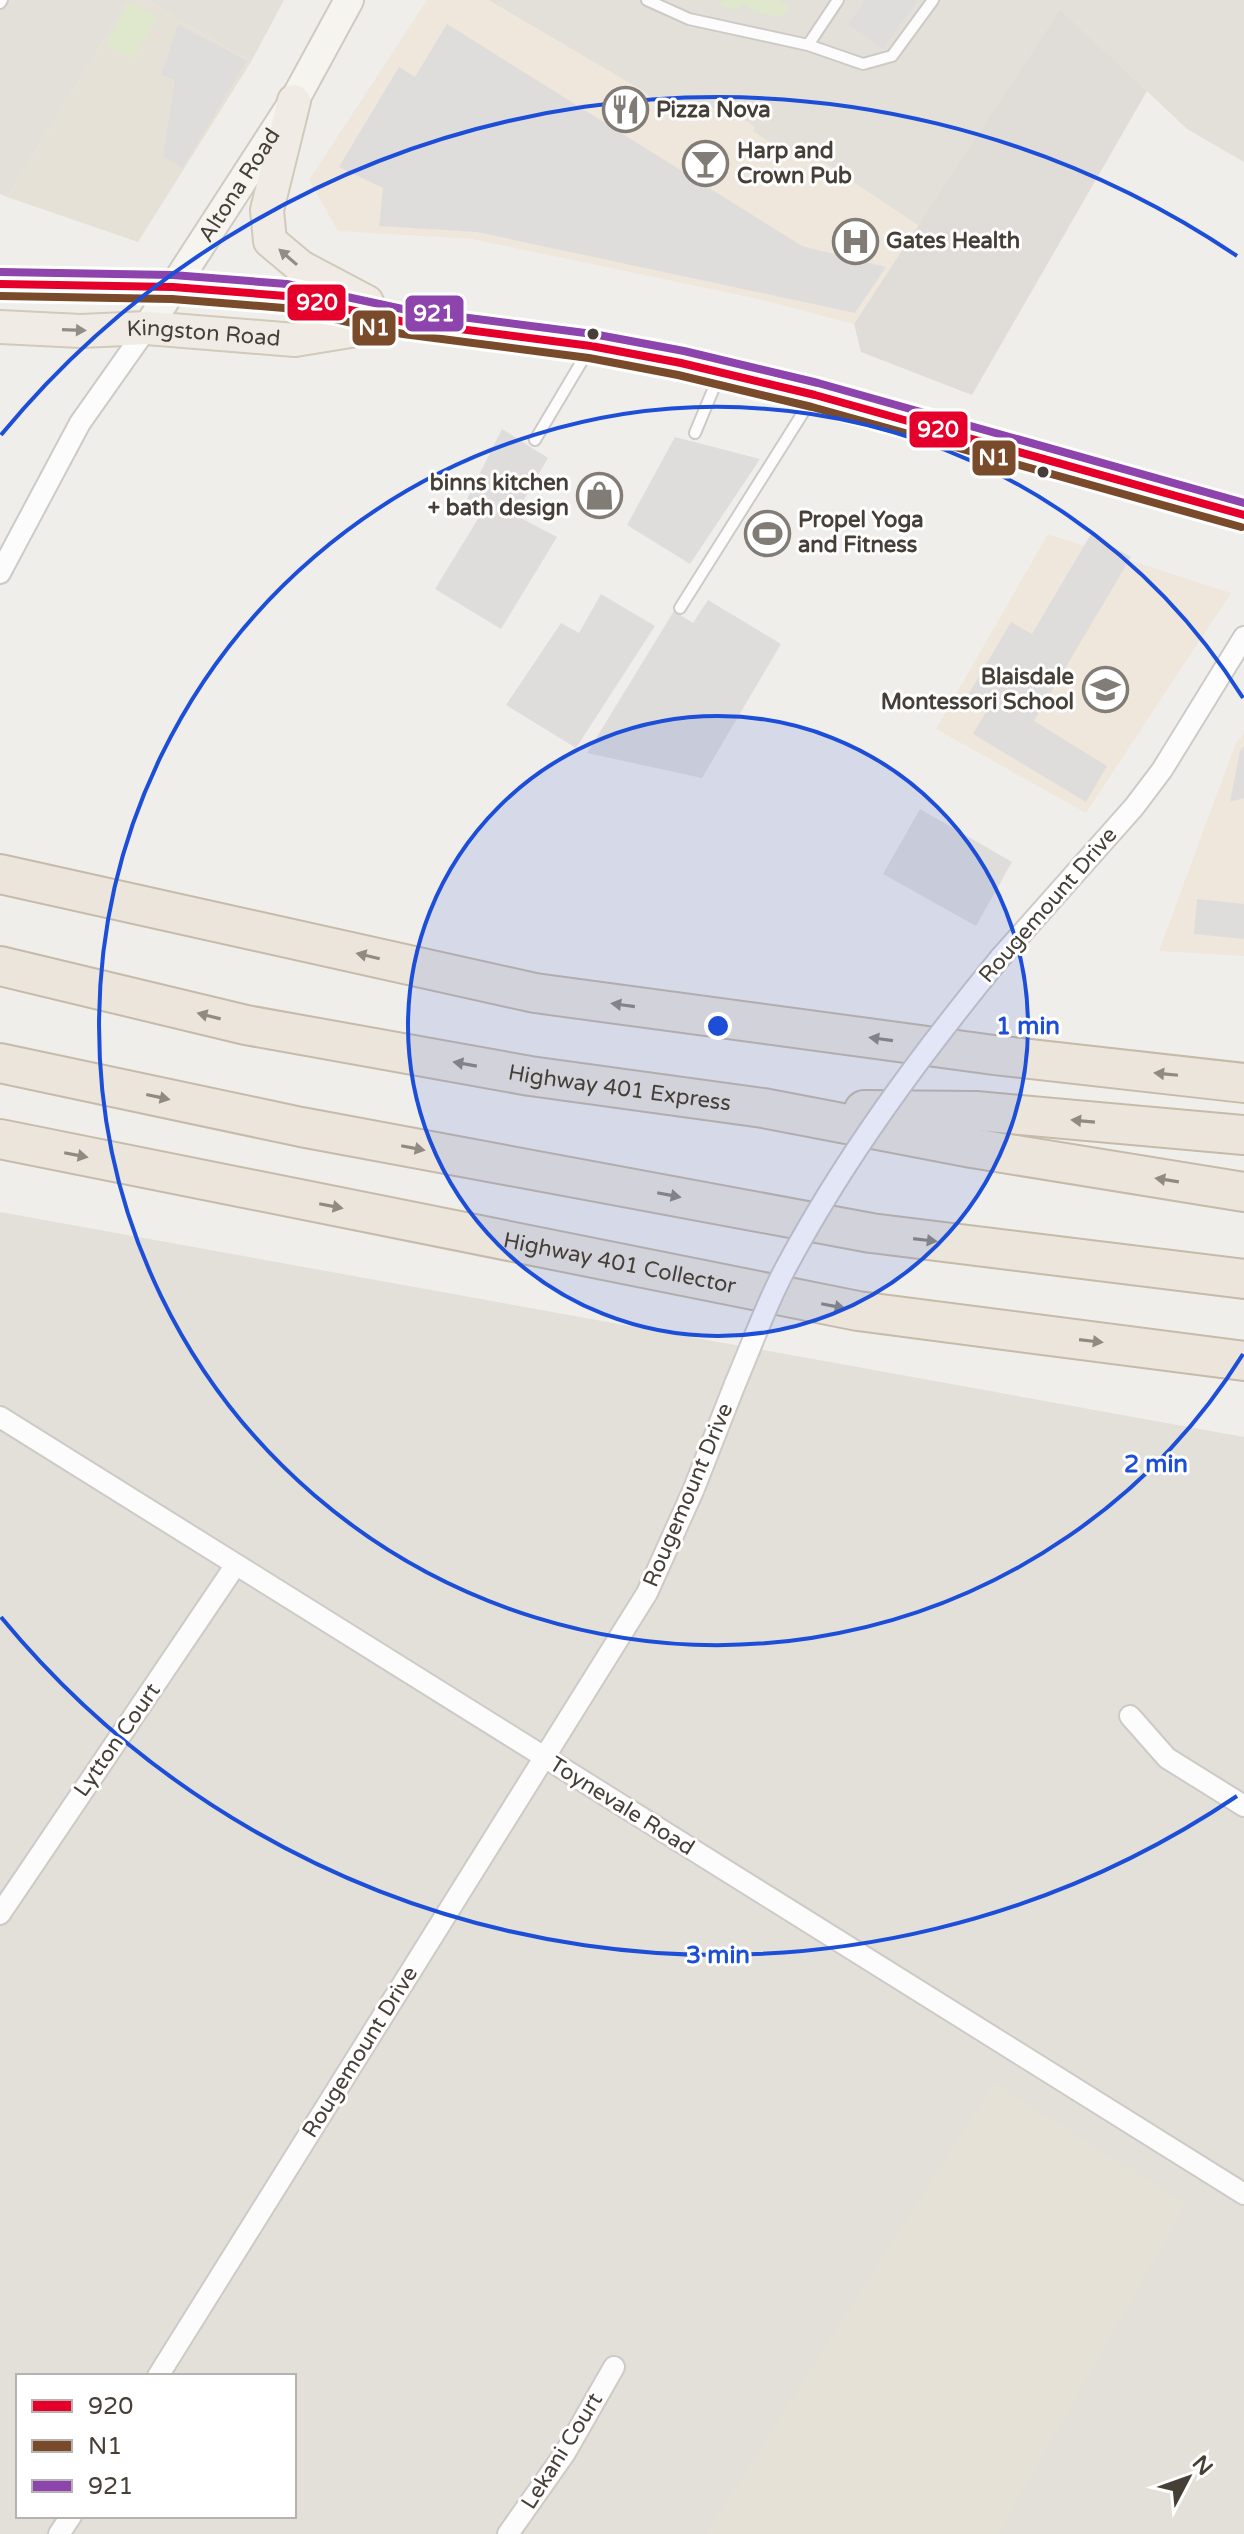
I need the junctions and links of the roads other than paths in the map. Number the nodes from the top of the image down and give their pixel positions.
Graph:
1 (647, 0) edge
2 (838, 0) edge
3 (933, 0) edge
4 (348, 1) edge
5 (808, 45) junction
6 (294, 101) junction
7 (0, 284) edge
8 (173, 287) junction
9 (405, 322) junction
10 (0, 327) edge
11 (147, 328) junction
12 (591, 346) junction
13 (720, 372) junction
14 (815, 395) junction
15 (695, 433) dead end
16 (535, 440) dead end
17 (1244, 515) edge
18 (0, 573) edge
19 (680, 608) dead end
20 (1244, 637) edge
21 (0, 874) edge
22 (0, 966) edge
23 (0, 1063) edge
24 (1244, 1083) edge
25 (763, 1108) junction
26 (1244, 1135) edge
27 (0, 1139) edge
28 (1244, 1192) edge
29 (1244, 1279) edge
30 (1244, 1361) edge
31 (0, 1417) edge
32 (235, 1566) junction
33 (1130, 1716) dead end
34 (544, 1758) junction
35 (1244, 1806) edge
36 (0, 1914) edge
37 (1244, 2194) edge
38 (614, 2367) dead end
39 (159, 2374) edge
40 (508, 2534) edge

1 - 5 lane
2 - 5 lane
3 - 5 lane
4 - 6 main road, Altona Road
6 - 8 main road, Altona Road
9 -> 6 main road
7 - 8 main road, Kingston Road
8 - 9 main road, Kingston Road
8 - 11 main road, Altona Road
9 - 11 main road, Kingston Road
9 - 12 main road, Kingston Road
10 -> 11 main road, Kingston Road
11 - 18 street, Altona Road
12 - 13 main road, Kingston Road
12 - 16 lane
13 - 14 main road, Kingston Road
13 - 15 lane
14 - 17 main road, Kingston Road
14 - 19 lane
20 - 34 street, Rougemount Drive, bridge
24 -> 21 highway
25 -> 22 highway, Highway 401 Express
23 -> 29 highway
26 -> 25 highway
28 -> 25 highway, Highway 401 Express
27 -> 30 highway, Highway 401 Collector
31 - 32 street, Toynevale Road
32 - 34 street, Toynevale Road
32 - 36 street, Lytton Court
33 - 35 street
34 - 37 street, Toynevale Road
34 - 39 street, Rougemount Drive
38 - 40 street, Lekani Court

